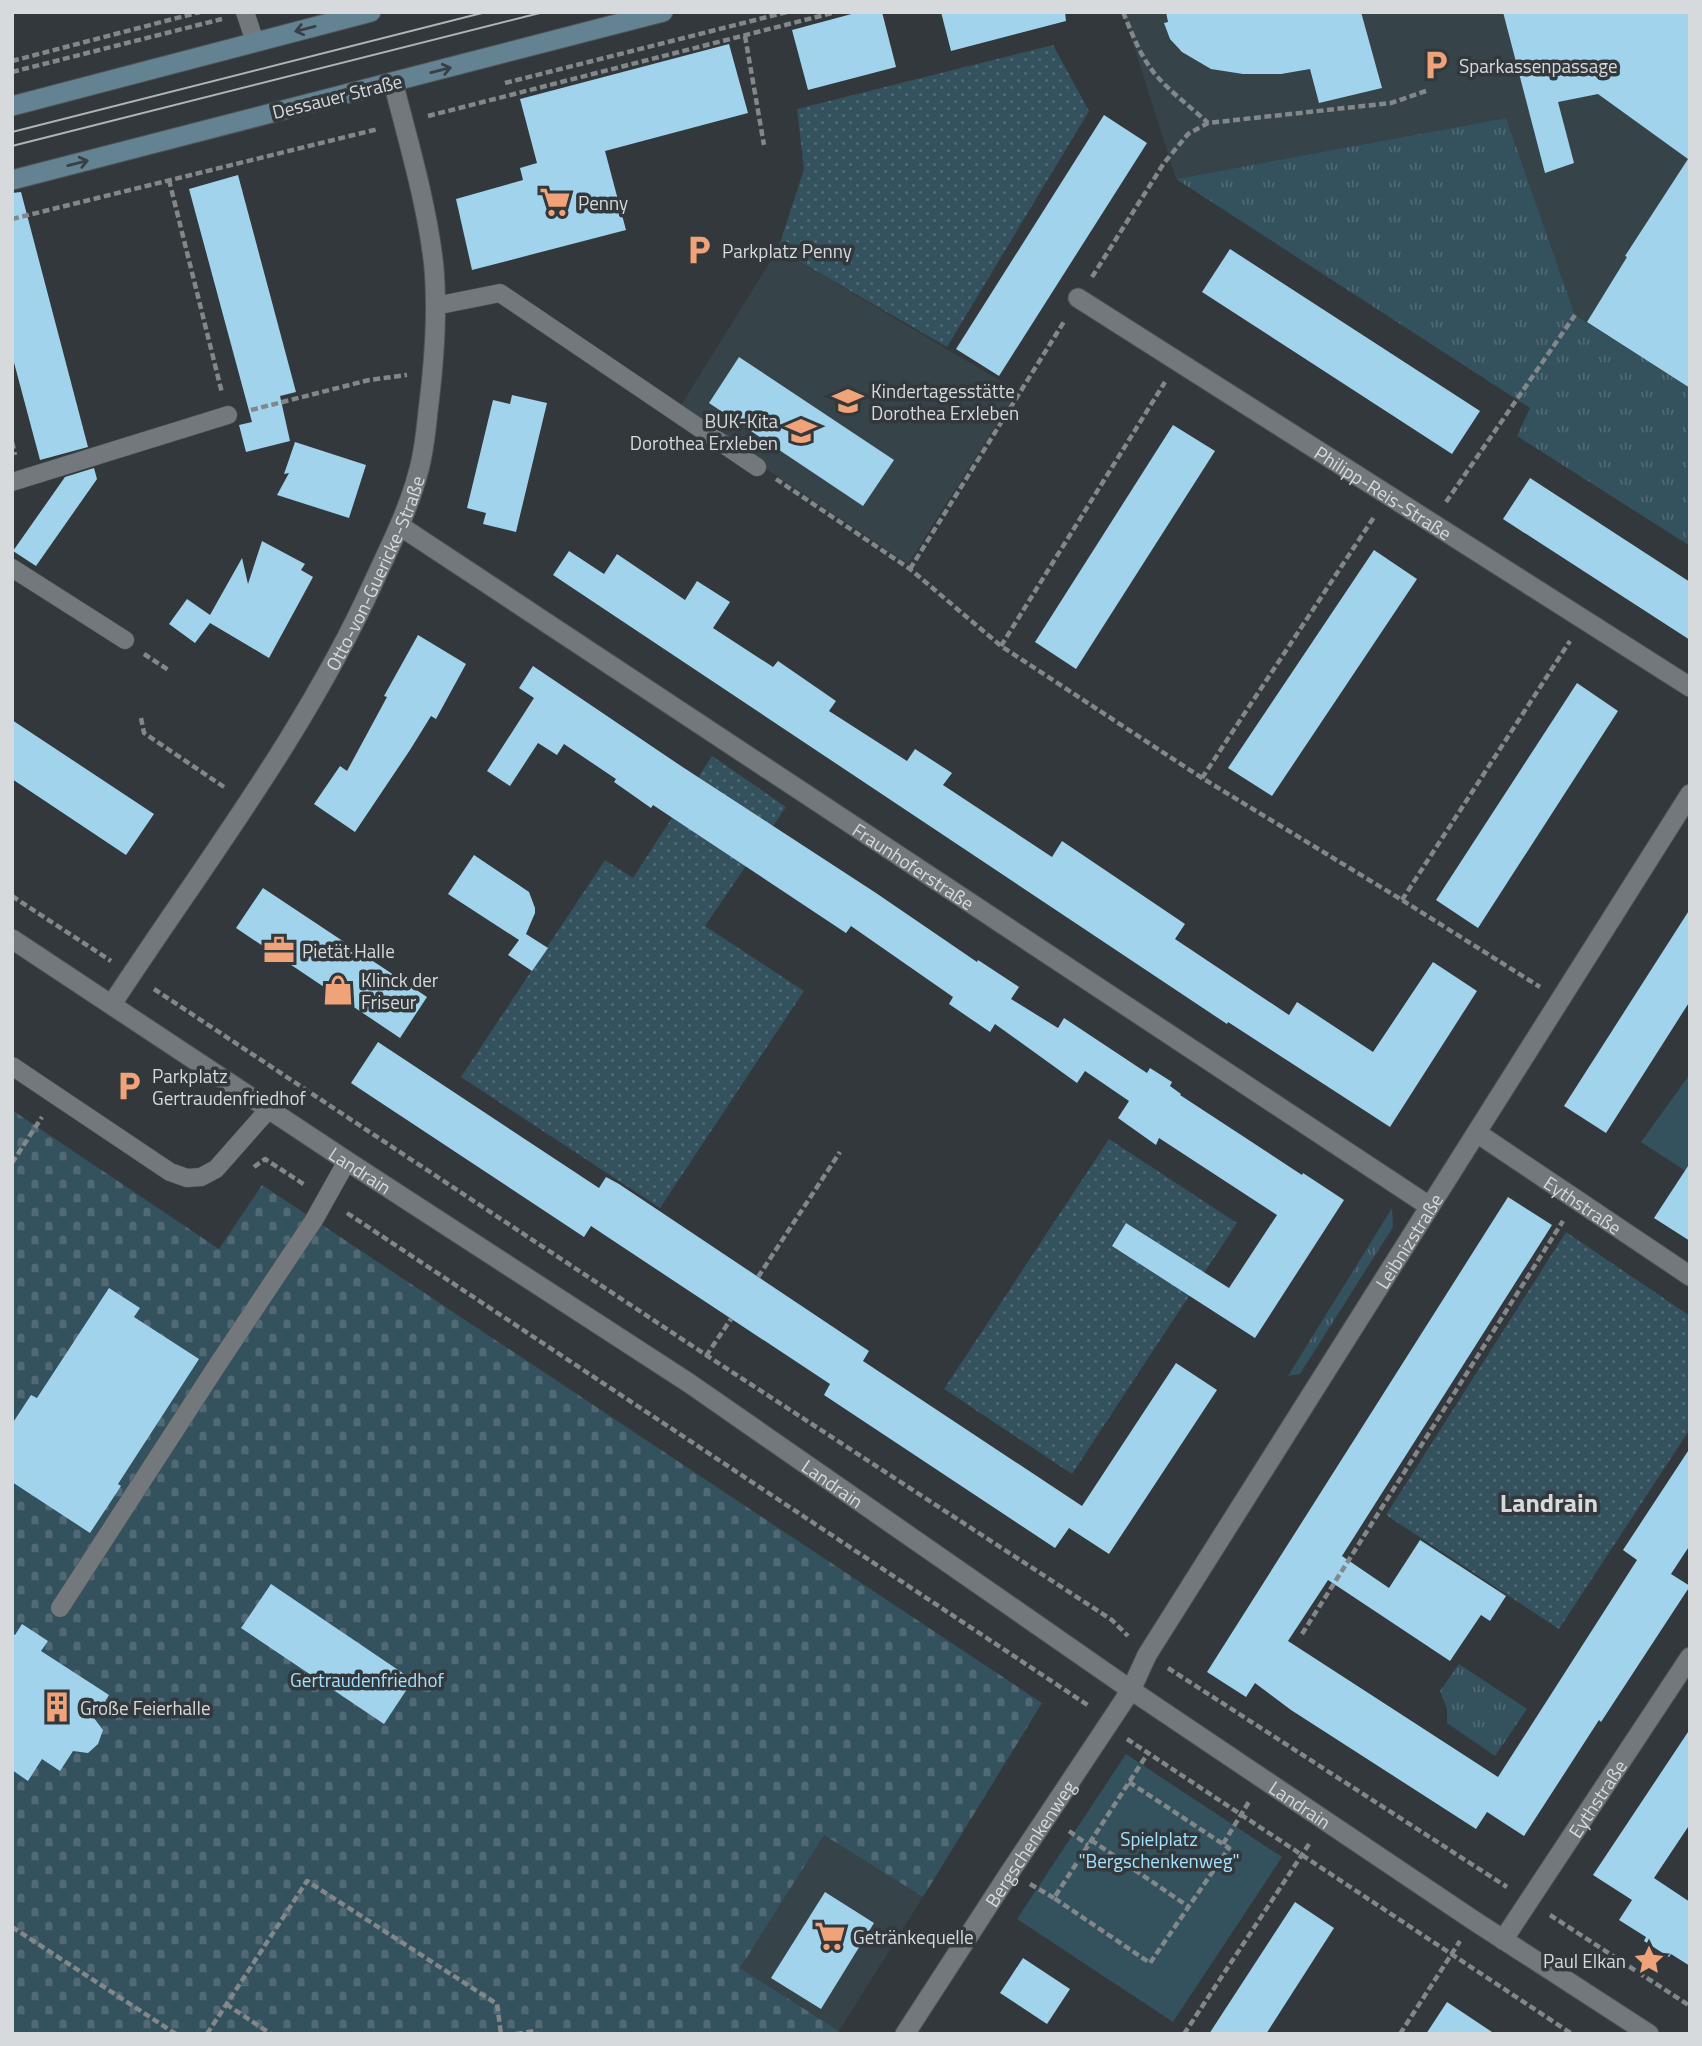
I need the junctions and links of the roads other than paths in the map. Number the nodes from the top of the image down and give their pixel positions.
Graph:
1 (245, 12) edge
2 (371, 12) edge
3 (663, 12) edge
4 (255, 42) junction
5 (393, 82) junction
6 (12, 106) edge
7 (12, 180) edge
8 (1078, 298) road end
9 (435, 306) junction
10 (228, 415) road end
11 (757, 467) road end
12 (12, 482) edge
13 (400, 526) junction
14 (12, 568) edge
15 (131, 645) road end
16 (1690, 687) edge
17 (1690, 794) edge
18 (12, 939) edge
19 (112, 1004) junction
20 (12, 1066) edge
21 (270, 1109) junction
22 (1477, 1133) junction
23 (347, 1161) junction
24 (1429, 1206) junction
25 (1690, 1276) edge
26 (60, 1608) dead end
27 (1690, 1657) edge
28 (1131, 1690) junction
29 (1503, 1940) junction
30 (905, 2034) edge
31 (1649, 2034) edge

1 - 4 lane
2 -> 4 main road
5 -> 3 main road, Dessauer Straße
4 - 6 main road
7 -> 5 main road, Dessauer Straße
5 - 9 street, Otto-von-Guericke-Straße
8 - 16 street, Philipp-Reis-Straße
9 - 11 lane
9 - 13 street, Otto-von-Guericke-Straße
10 - 12 lane
13 - 19 street, Otto-von-Guericke-Straße
13 - 24 street, Fraunhoferstraße
14 - 15 lane
17 - 22 street, Leibnizstraße
18 - 19 street, Landrain
19 - 21 street, Landrain
20 - 21 lane
21 - 23 street, Landrain
22 - 24 street, Leibnizstraße
22 - 25 street, Eythstraße
23 - 26 lane
23 - 28 street, Landrain
24 - 28 street, Leibnizstraße
27 - 29 street, Eythstraße
28 - 29 street, Landrain
28 - 30 street, Bergschenkenweg
29 - 31 street, Landrain

